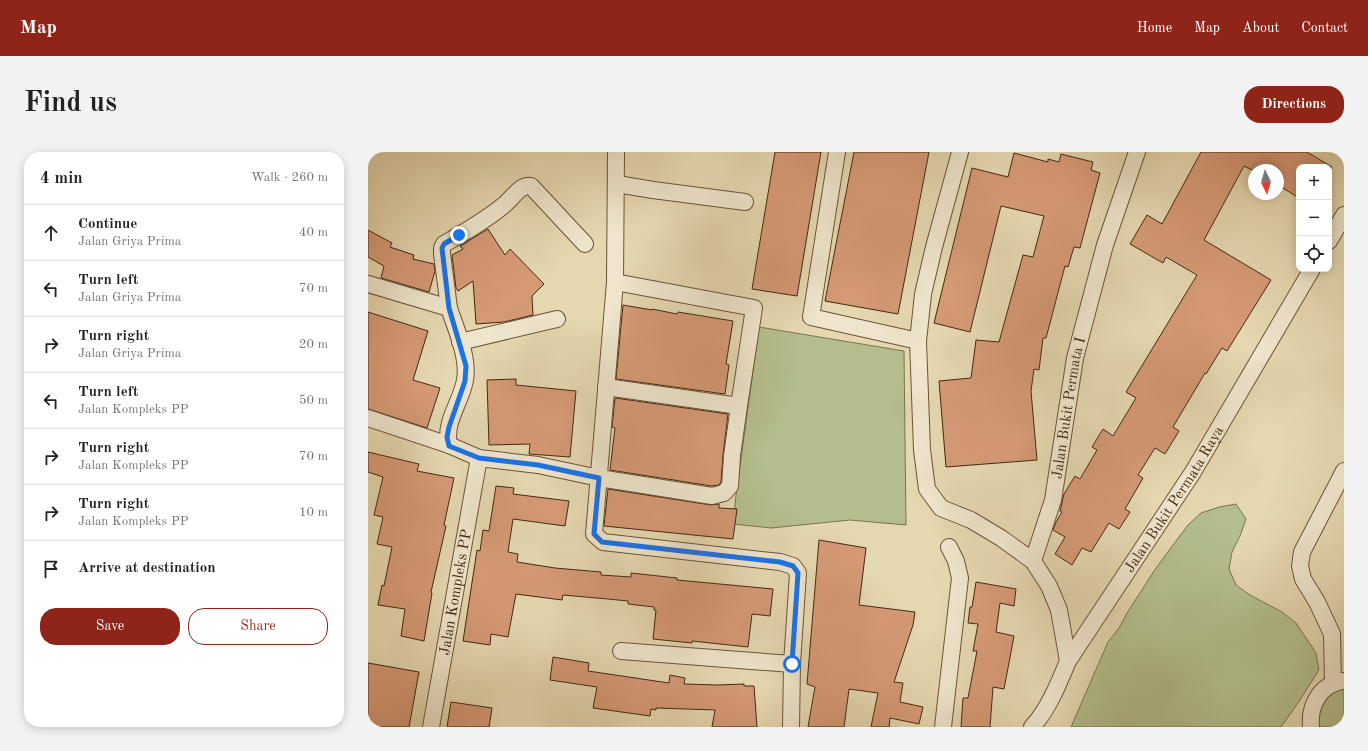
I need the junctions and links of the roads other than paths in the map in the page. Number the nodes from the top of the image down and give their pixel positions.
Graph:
1 (616, 152) edge
2 (837, 152) edge
3 (960, 152) edge
4 (1137, 152) edge
5 (617, 184) junction
6 (745, 202) dead end
7 (1344, 215) edge
8 (1331, 236) edge
9 (585, 244) dead end
10 (1310, 272) edge
11 (616, 282) junction
12 (368, 284) edge
13 (449, 308) junction
14 (557, 319) dead end
15 (918, 341) junction
16 (460, 342) junction
17 (606, 387) junction
18 (739, 406) junction
19 (368, 418) edge
20 (449, 446) junction
21 (479, 458) junction
22 (1344, 471) edge
23 (599, 478) junction
24 (949, 547) dead end
25 (1033, 561) junction
26 (1338, 632) edge
27 (621, 650) dead end
28 (1068, 661) junction
29 (792, 664) junction
30 (1338, 682) edge
31 (431, 727) edge
32 (791, 727) edge
33 (943, 727) edge
34 (1032, 727) edge
35 (1312, 727) edge

1 - 5 street
2 - 15 street
3 - 15 street
4 - 25 street, Jalan Bukit Permata I
5 - 6 street
5 - 11 street
7 - 8 street
9 - 13 street
10 - 28 street, Jalan Bukit Permata Raya
11 - 17 street
11 - 18 street
12 - 13 street
13 - 16 street
14 - 16 street
15 - 25 street
16 - 20 street
17 - 18 street
17 - 23 street
18 - 23 street
19 - 20 street
20 - 21 street
21 - 23 street
21 - 31 street, Jalan Kompleks PP
22 - 26 street
23 - 29 street
24 - 33 street
25 - 28 street
26 - 30 street
27 - 29 street
28 - 34 street, Jalan Bukit Permata Raya
29 - 32 street
30 - 35 street

